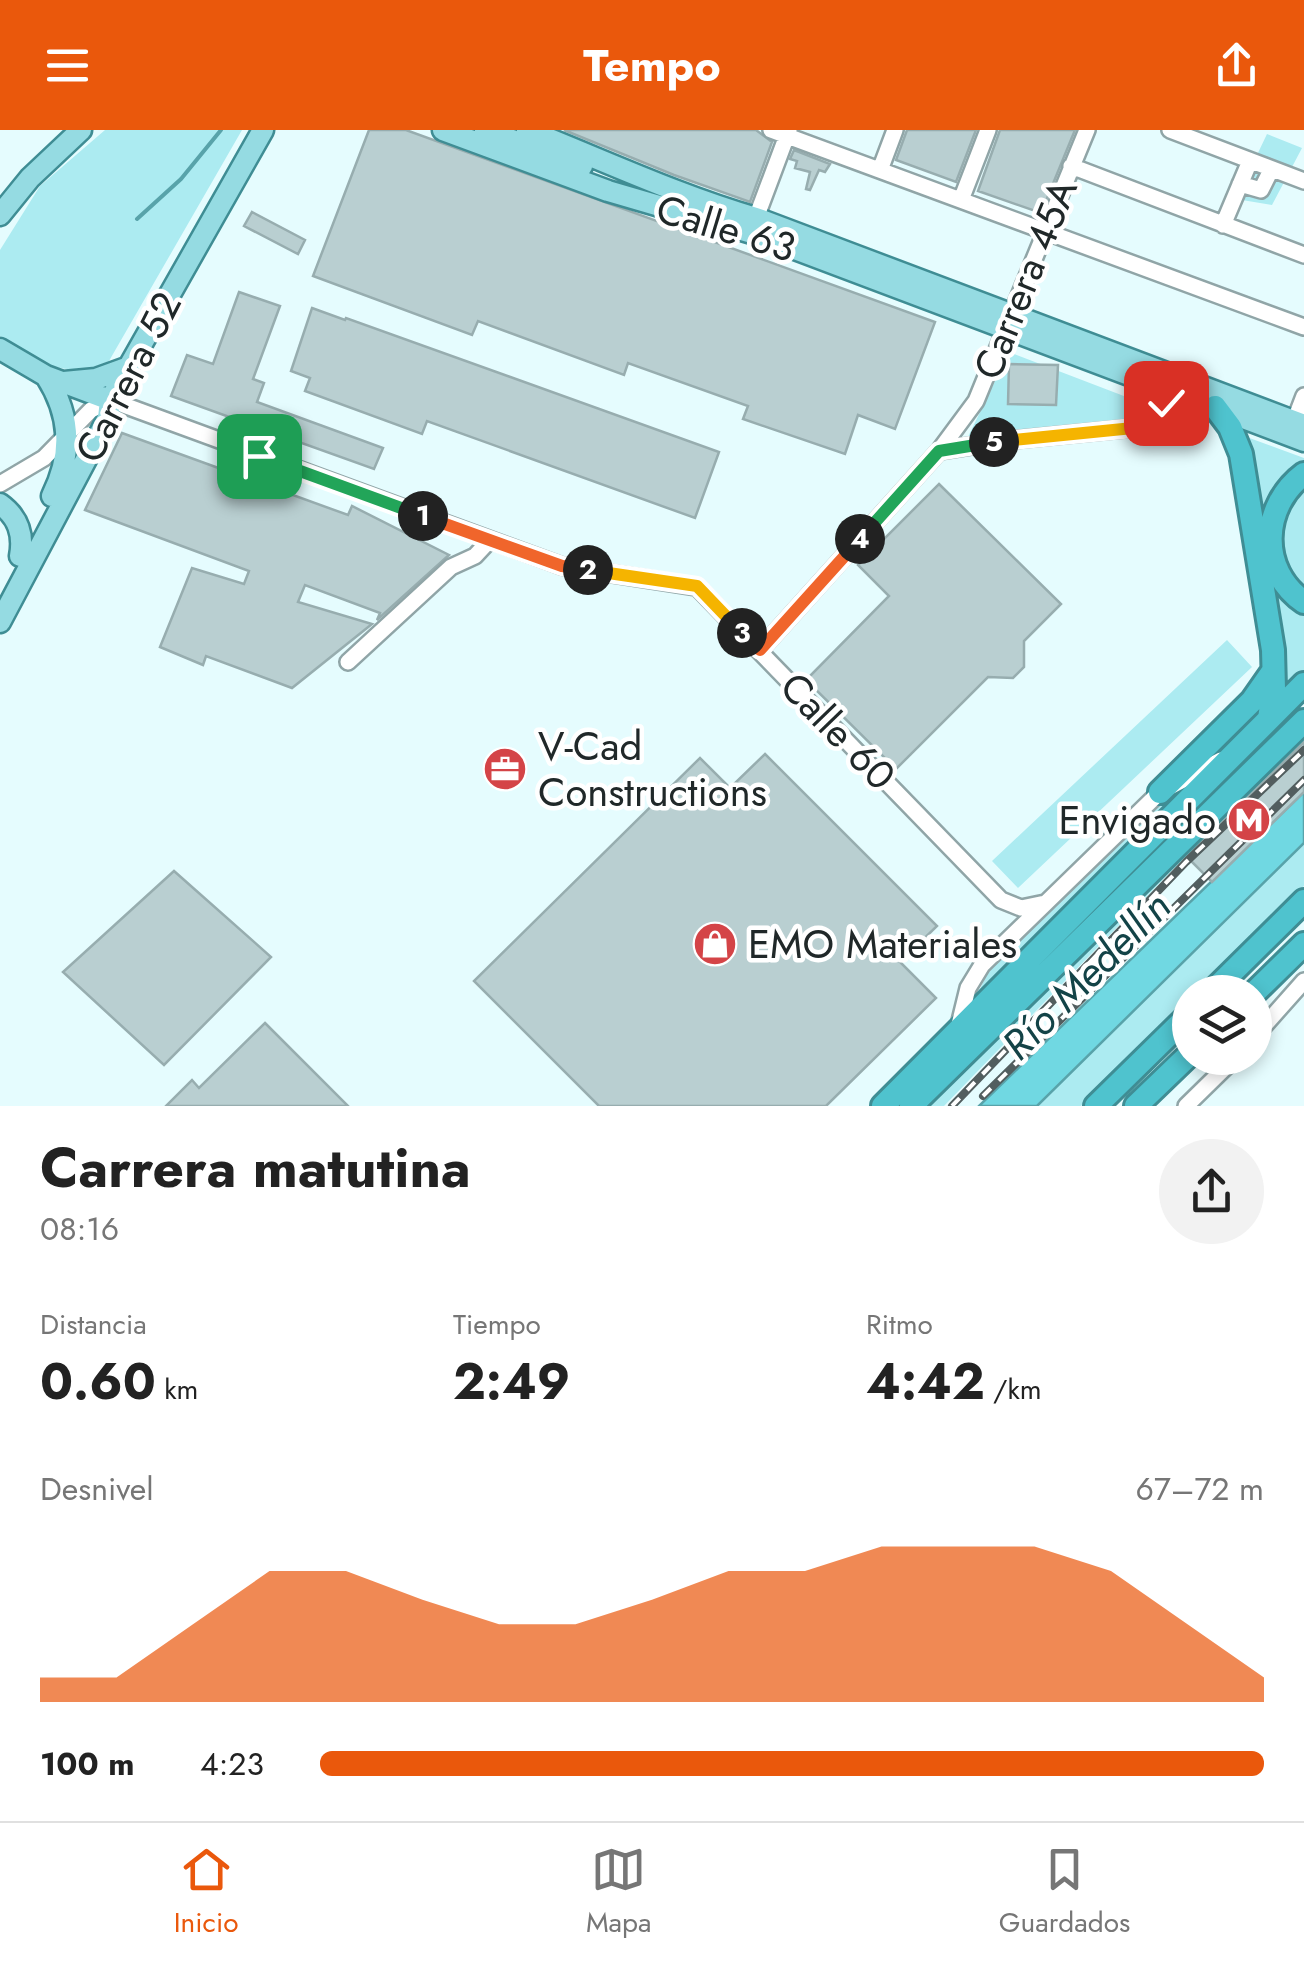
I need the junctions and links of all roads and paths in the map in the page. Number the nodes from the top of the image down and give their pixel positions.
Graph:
1 (83, 130) edge
2 (444, 130) edge
3 (485, 130) edge
4 (527, 130) edge
5 (896, 130) edge
6 (988, 130) edge
7 (1087, 130) edge
8 (1170, 130) edge
9 (262, 132) edge
10 (782, 132) edge
11 (1250, 161) junction
12 (1071, 166) junction
13 (880, 170) junction
14 (1272, 170) junction
15 (1302, 175) edge
16 (1240, 184) junction
17 (693, 200) junction
18 (962, 200) junction
19 (0, 214) edge
20 (756, 218) junction
21 (1223, 226) junction
22 (1045, 231) junction
23 (1304, 255) edge
24 (1010, 322) junction
25 (1304, 326) edge
26 (0, 349) edge
27 (129, 366) junction
28 (54, 379) junction
29 (1175, 392) junction
30 (1304, 396) edge
31 (110, 400) junction
32 (1215, 407) junction
33 (1301, 429) edge
34 (68, 434) junction
35 (939, 451) junction
36 (1304, 474) edge
37 (0, 484) edge
38 (0, 504) edge
39 (489, 540) junction
40 (20, 556) junction
41 (0, 596) edge
42 (1304, 602) edge
43 (0, 622) edge
44 (760, 650) junction
45 (348, 662) dead end
46 (1274, 668) junction
47 (1304, 684) edge
48 (1269, 718) junction
49 (1304, 721) edge
50 (1234, 754) junction
51 (1160, 792) junction
52 (1304, 901) edge
53 (1045, 903) junction
54 (1304, 944) edge
55 (1229, 975) edge
56 (1272, 975) edge
57 (1304, 981) edge
58 (1272, 1017) edge
59 (958, 1031) junction
60 (1172, 1032) edge
61 (1172, 1036) edge
62 (1172, 1071) edge
63 (1218, 1075) edge
64 (883, 1106) edge
65 (911, 1106) edge
66 (1096, 1106) edge
67 (1119, 1106) edge
68 (1136, 1106) edge
69 (1186, 1106) edge

1 - 19 main road
2 - 24 main road, Calle 63
3 - 17 main road
4 - 17 main road, Calle 63
5 - 13 street
6 - 18 street
7 - 12 street, Carrera 45A
8 - 11 street
9 - 27 main road, Carrera 52
10 - 13 street
10 - 20 street
11 - 14 street
11 - 16 street
12 - 21 street
12 - 22 street, Carrera 45A
13 - 18 street
14 - 15 street
14 - 16 street
16 - 21 street
17 - 20 main road, Calle 63
18 - 22 street
20 - 24 main road, Calle 63
21 - 23 street
22 - 24 street, Carrera 45A
22 - 25 street
24 - 29 main road
24 - 33 main road
24 - 35 street, Carrera 45A
26 - 28 main road, Calle 60
27 - 28 main road
27 - 31 main road, Carrera 52
28 - 31 main road, Calle 60
28 - 34 main road, Carrera 52
29 - 32 main road
29 - 35 street
30 - 33 street
31 - 34 street
31 - 39 street, Calle 60
31 - 43 main road, Carrera 52
32 - 33 main road
32 - 46 highway
34 - 37 street
34 - 40 main road, Carrera 52
35 - 44 street, Carrera 45A
36 - 42 highway
38 - 40 main road
39 - 44 street, Calle 60
39 - 45 street
40 - 41 main road, Carrera 52
44 - 53 street, Calle 60
46 - 48 highway
46 - 51 highway
47 - 48 highway
48 - 50 highway
49 - 65 highway
50 - 51 street
50 - 59 highway
51 - 53 street
52 - 55 highway
53 - 59 street
54 - 56 highway
57 - 58 street
59 - 64 highway
60 - 66 highway
61 - 67 highway
62 - 68 highway
63 - 69 street

